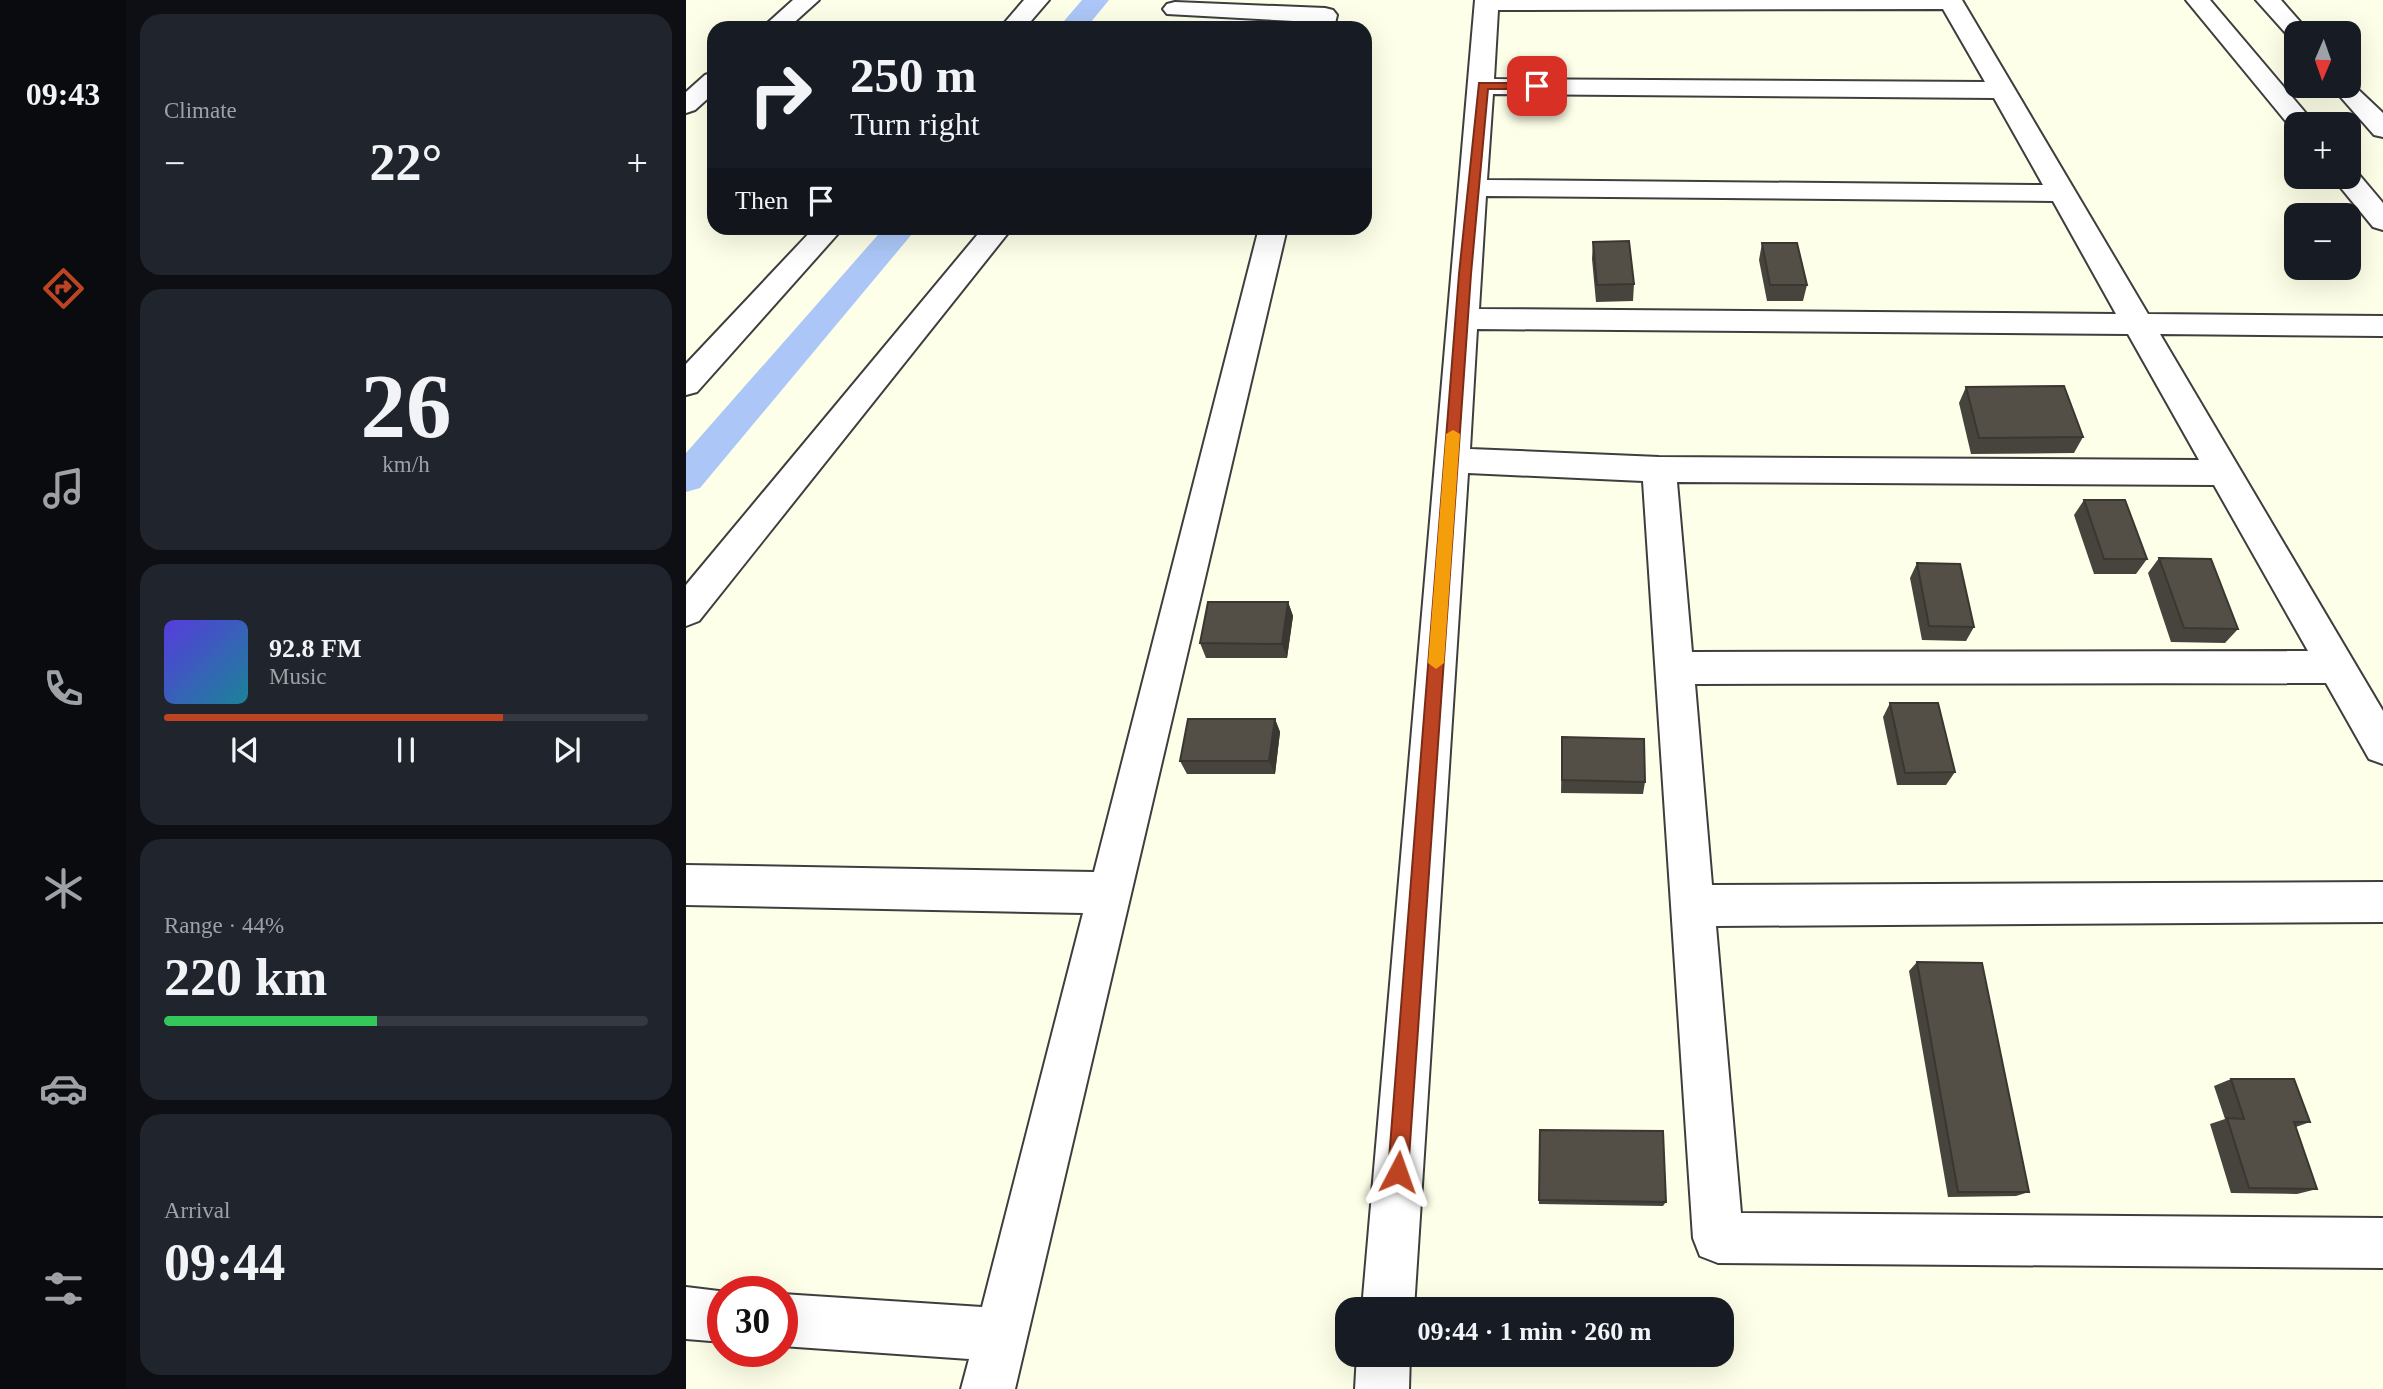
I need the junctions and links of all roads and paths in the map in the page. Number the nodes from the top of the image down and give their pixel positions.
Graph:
1 (807, 0) edge
2 (1037, 0) edge
3 (2197, 0) edge
4 (2268, 0) edge
5 (1487, 1) edge
6 (1950, 1) edge
7 (1178, 5) edge
8 (782, 21) edge
9 (1018, 21) edge
10 (1165, 21) edge
11 (1324, 21) edge
12 (2287, 21) edge
13 (707, 86) edge
14 (1483, 86) junction
15 (2002, 90) junction
16 (2355, 98) edge
17 (686, 105) edge
18 (2292, 112) edge
19 (2383, 129) edge
20 (1472, 188) junction
21 (2356, 189) edge
22 (2063, 193) junction
23 (2383, 221) edge
24 (823, 235) edge
25 (992, 235) edge
26 (1271, 235) edge
27 (1461, 319) junction
28 (2136, 324) junction
29 (2383, 326) edge
30 (686, 384) edge
31 (1451, 460) junction
32 (1659, 470) junction
33 (2225, 473) junction
34 (686, 611) edge
35 (2338, 667) junction
36 (1674, 668) junction
37 (2383, 747) edge
38 (686, 885) edge
39 (1109, 893) junction
40 (2383, 902) edge
41 (1692, 906) junction
42 (2383, 1243) edge
43 (1389, 1297) edge
44 (686, 1313) edge
45 (707, 1315) edge
46 (798, 1321) edge
47 (1001, 1335) junction
48 (1383, 1367) edge
49 (988, 1389) edge
50 (1381, 1389) edge

1 - 8 street
2 - 9 street
3 - 18 street
4 - 12 street
5 - 6 street
5 - 14 street
6 - 15 street
7 - 10 street
7 - 11 street
13 - 17 street
14 - 15 street
14 - 20 street
15 - 22 street
16 - 19 street
20 - 22 street
20 - 27 street
21 - 23 street
22 - 28 street
24 - 30 street
25 - 34 street
26 - 39 street
27 - 28 street
27 - 31 street
28 - 29 street
28 - 33 street
31 - 32 street
31 - 43 street
32 - 33 street
32 - 36 street
33 - 35 street
35 - 36 street
35 - 37 street
36 - 41 street
38 - 39 street
39 - 47 street
40 - 41 street
41 - 42 street
44 - 45 street
46 - 47 street
47 - 49 street
48 - 50 street

